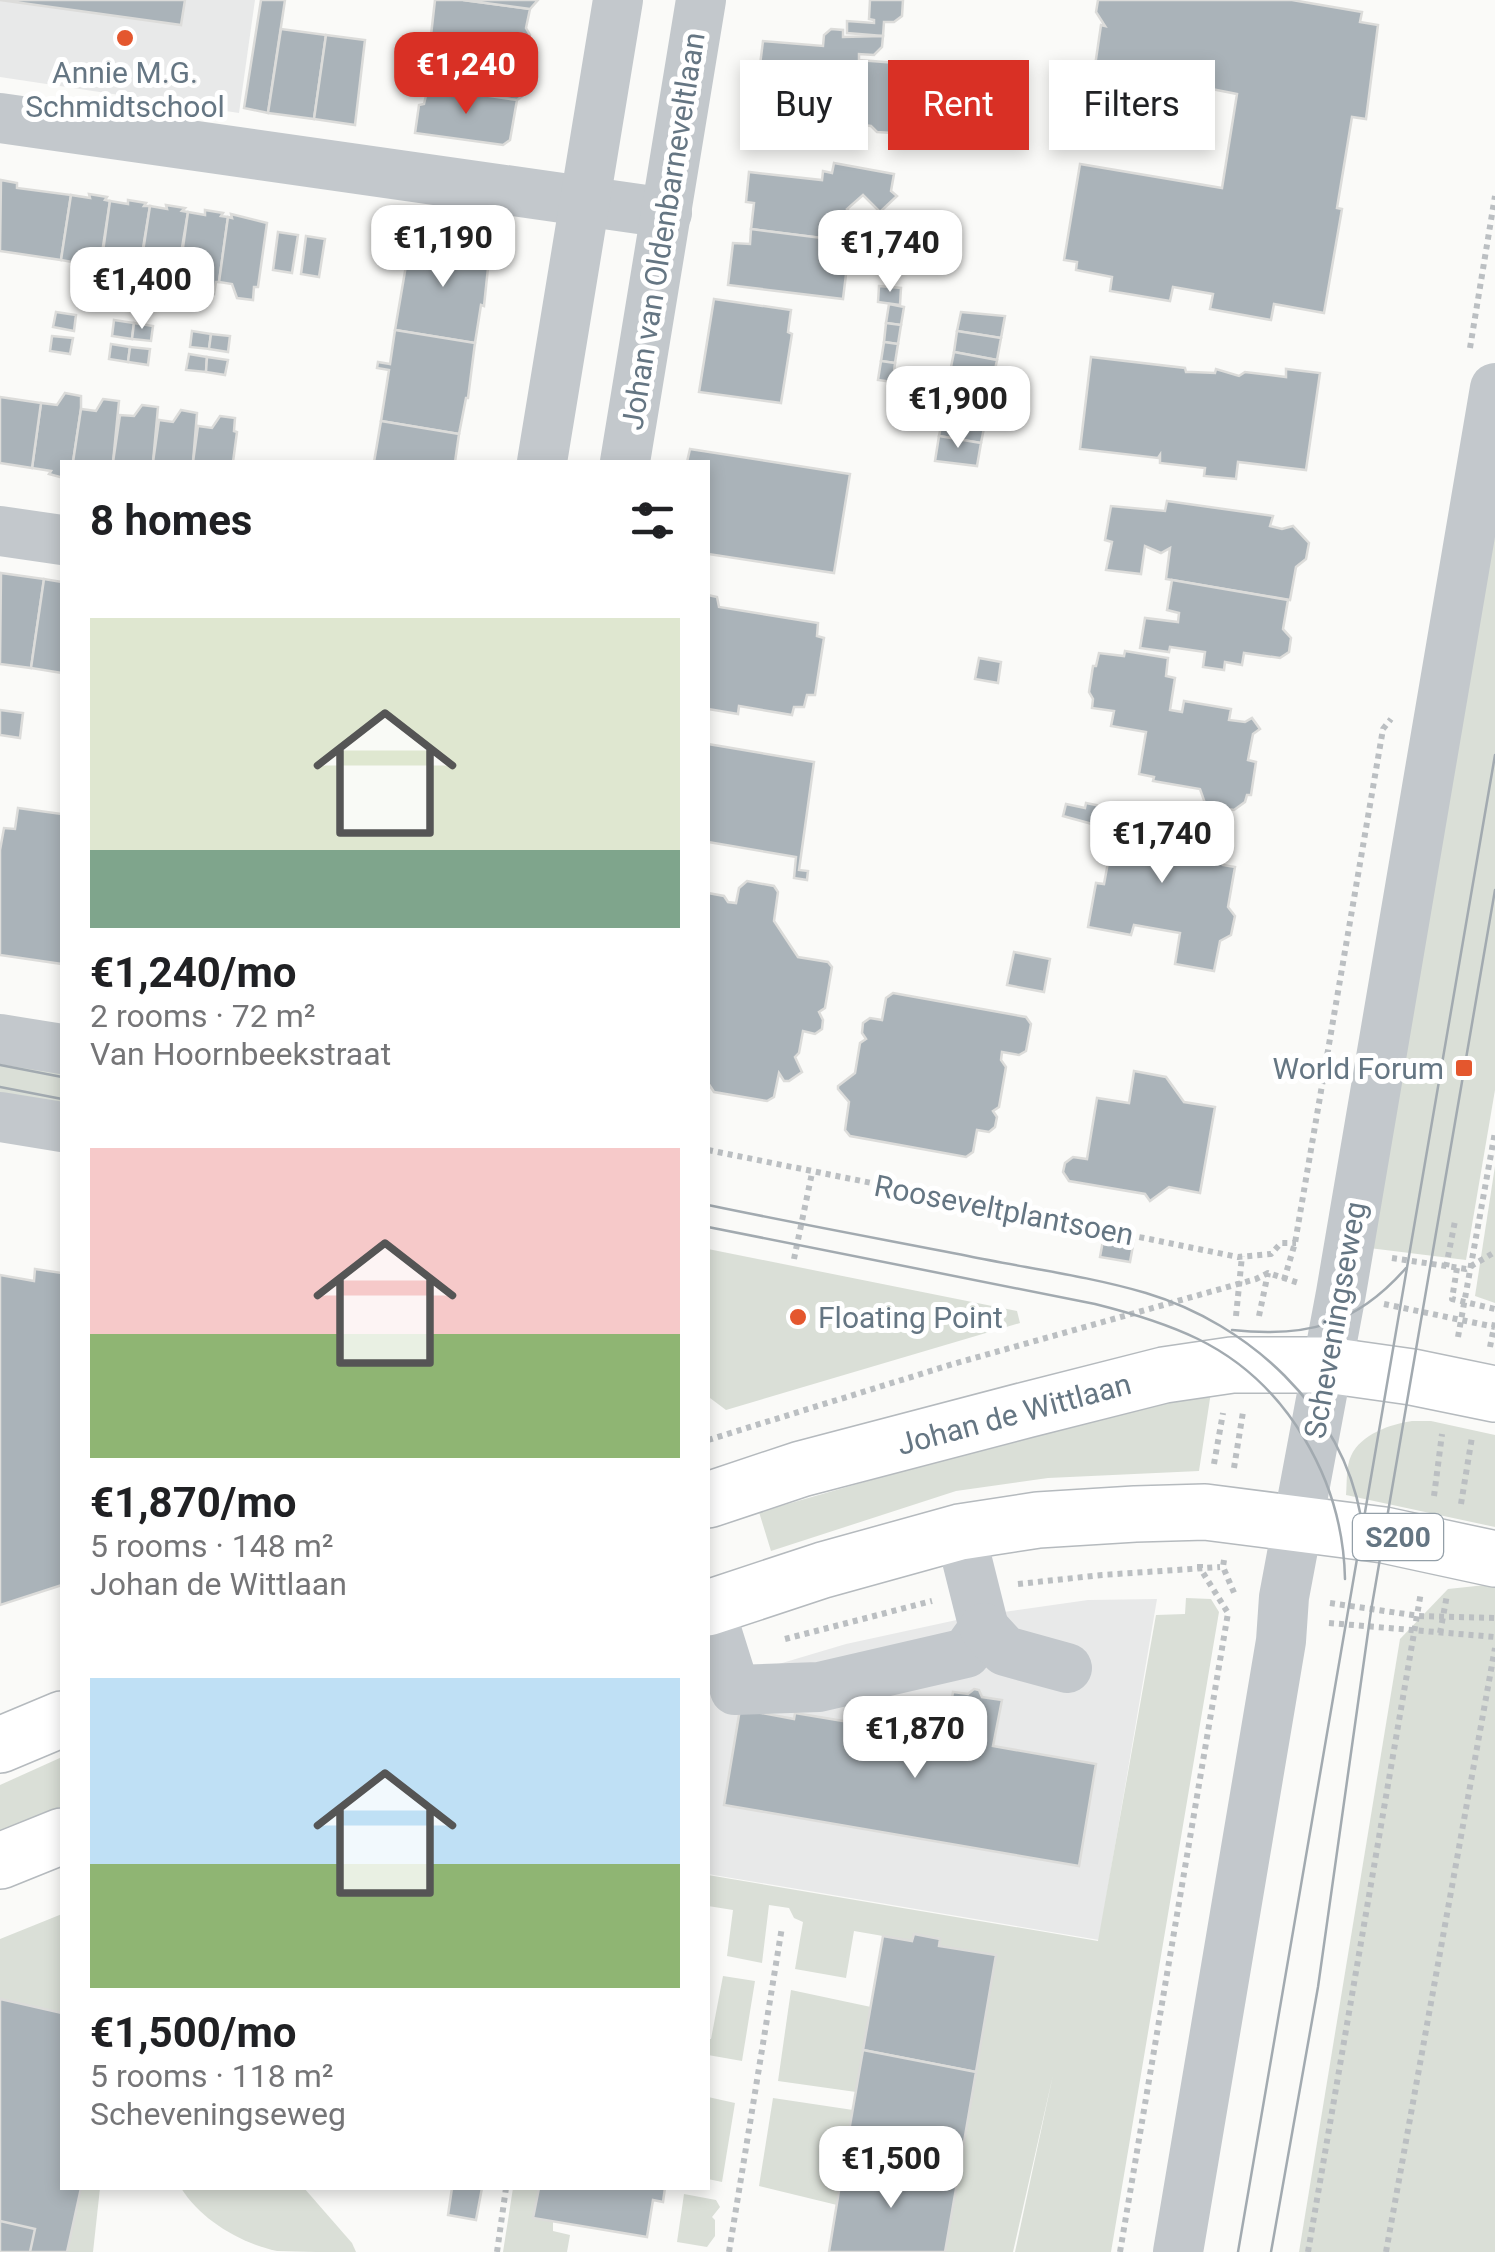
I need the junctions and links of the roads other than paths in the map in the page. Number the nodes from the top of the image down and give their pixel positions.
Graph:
1 (618, 0) edge
2 (701, 0) edge
3 (0, 118) edge
4 (587, 201) junction
5 (666, 213) junction
6 (1495, 388) edge
7 (542, 460) edge
8 (624, 460) edge
9 (0, 531) edge
10 (60, 540) edge
11 (0, 1039) edge
12 (60, 1049) edge
13 (0, 1117) edge
14 (60, 1127) edge
15 (1326, 1365) junction
16 (1475, 1390) edge
17 (710, 1499) edge
18 (1299, 1524) junction
19 (960, 1532) junction
20 (1459, 1550) edge
21 (710, 1606) edge
22 (710, 1621) edge
23 (984, 1628) junction
24 (1067, 1668) dead end
25 (721, 1699) edge
26 (60, 1720) edge
27 (0, 1746) edge
28 (60, 1837) edge
29 (0, 1861) edge
30 (1178, 2252) edge

1 - 4 street
2 - 5 street, Johan van Oldenbarneveltlaan
3 - 4 street
4 - 5 street
4 - 7 street
5 - 8 street, Johan van Oldenbarneveltlaan
6 - 15 street, Scheveningseweg
9 - 10 street
11 - 12 street
13 - 14 street
15 - 16 main road, Johan de Wittlaan
15 - 17 main road, Johan de Wittlaan
15 - 18 street, Scheveningseweg
18 - 19 main road, S200
18 - 20 main road, S200
18 - 30 street, Scheveningseweg
19 - 21 main road, S200
19 - 23 street
22 - 25 street
23 - 24 street
23 - 25 street
26 - 27 main road
28 - 29 main road

